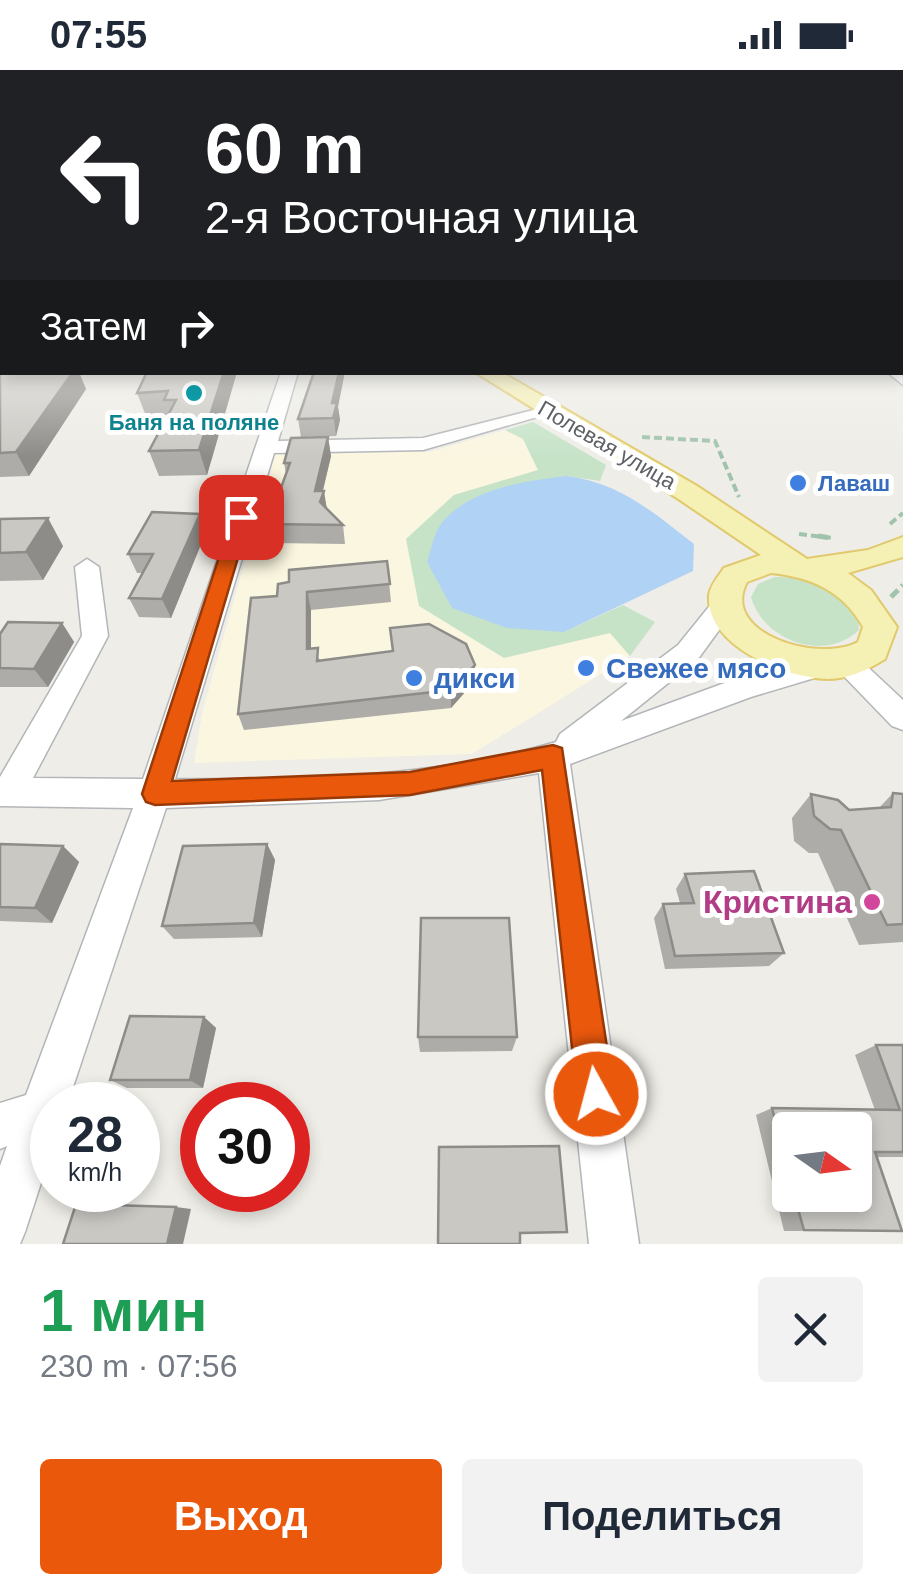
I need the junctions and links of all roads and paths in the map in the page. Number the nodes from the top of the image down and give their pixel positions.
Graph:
1 (289, 375) edge
2 (490, 375) edge
3 (549, 412) junction
4 (628, 436) dead end
5 (263, 448) junction
6 (737, 517) junction
7 (903, 546) edge
8 (903, 562) edge
9 (87, 567) dead end
10 (806, 567) junction
11 (746, 568) junction
12 (867, 602) junction
13 (724, 604) junction
14 (834, 665) junction
15 (903, 719) edge
16 (553, 756) junction
17 (4, 792) edge
18 (155, 794) junction
19 (20, 1119) edge
20 (0, 1232) edge
21 (614, 1244) edge

1 - 5 street
2 - 3 main road, Полевая улица
3 - 5 street
3 - 6 main road, Полевая улица
4 - 6 path
5 - 18 street
6 - 10 main road, Полевая улица
6 - 11 main road
7 - 10 main road
8 - 12 main road
9 - 17 street
10 - 11 main road
10 - 12 main road
11 - 13 main road
12 - 14 main road
13 - 14 main road
13 - 16 street
14 - 15 street
14 - 16 street
16 - 18 street
16 - 21 street
17 - 18 street
18 - 19 street
19 - 20 street

